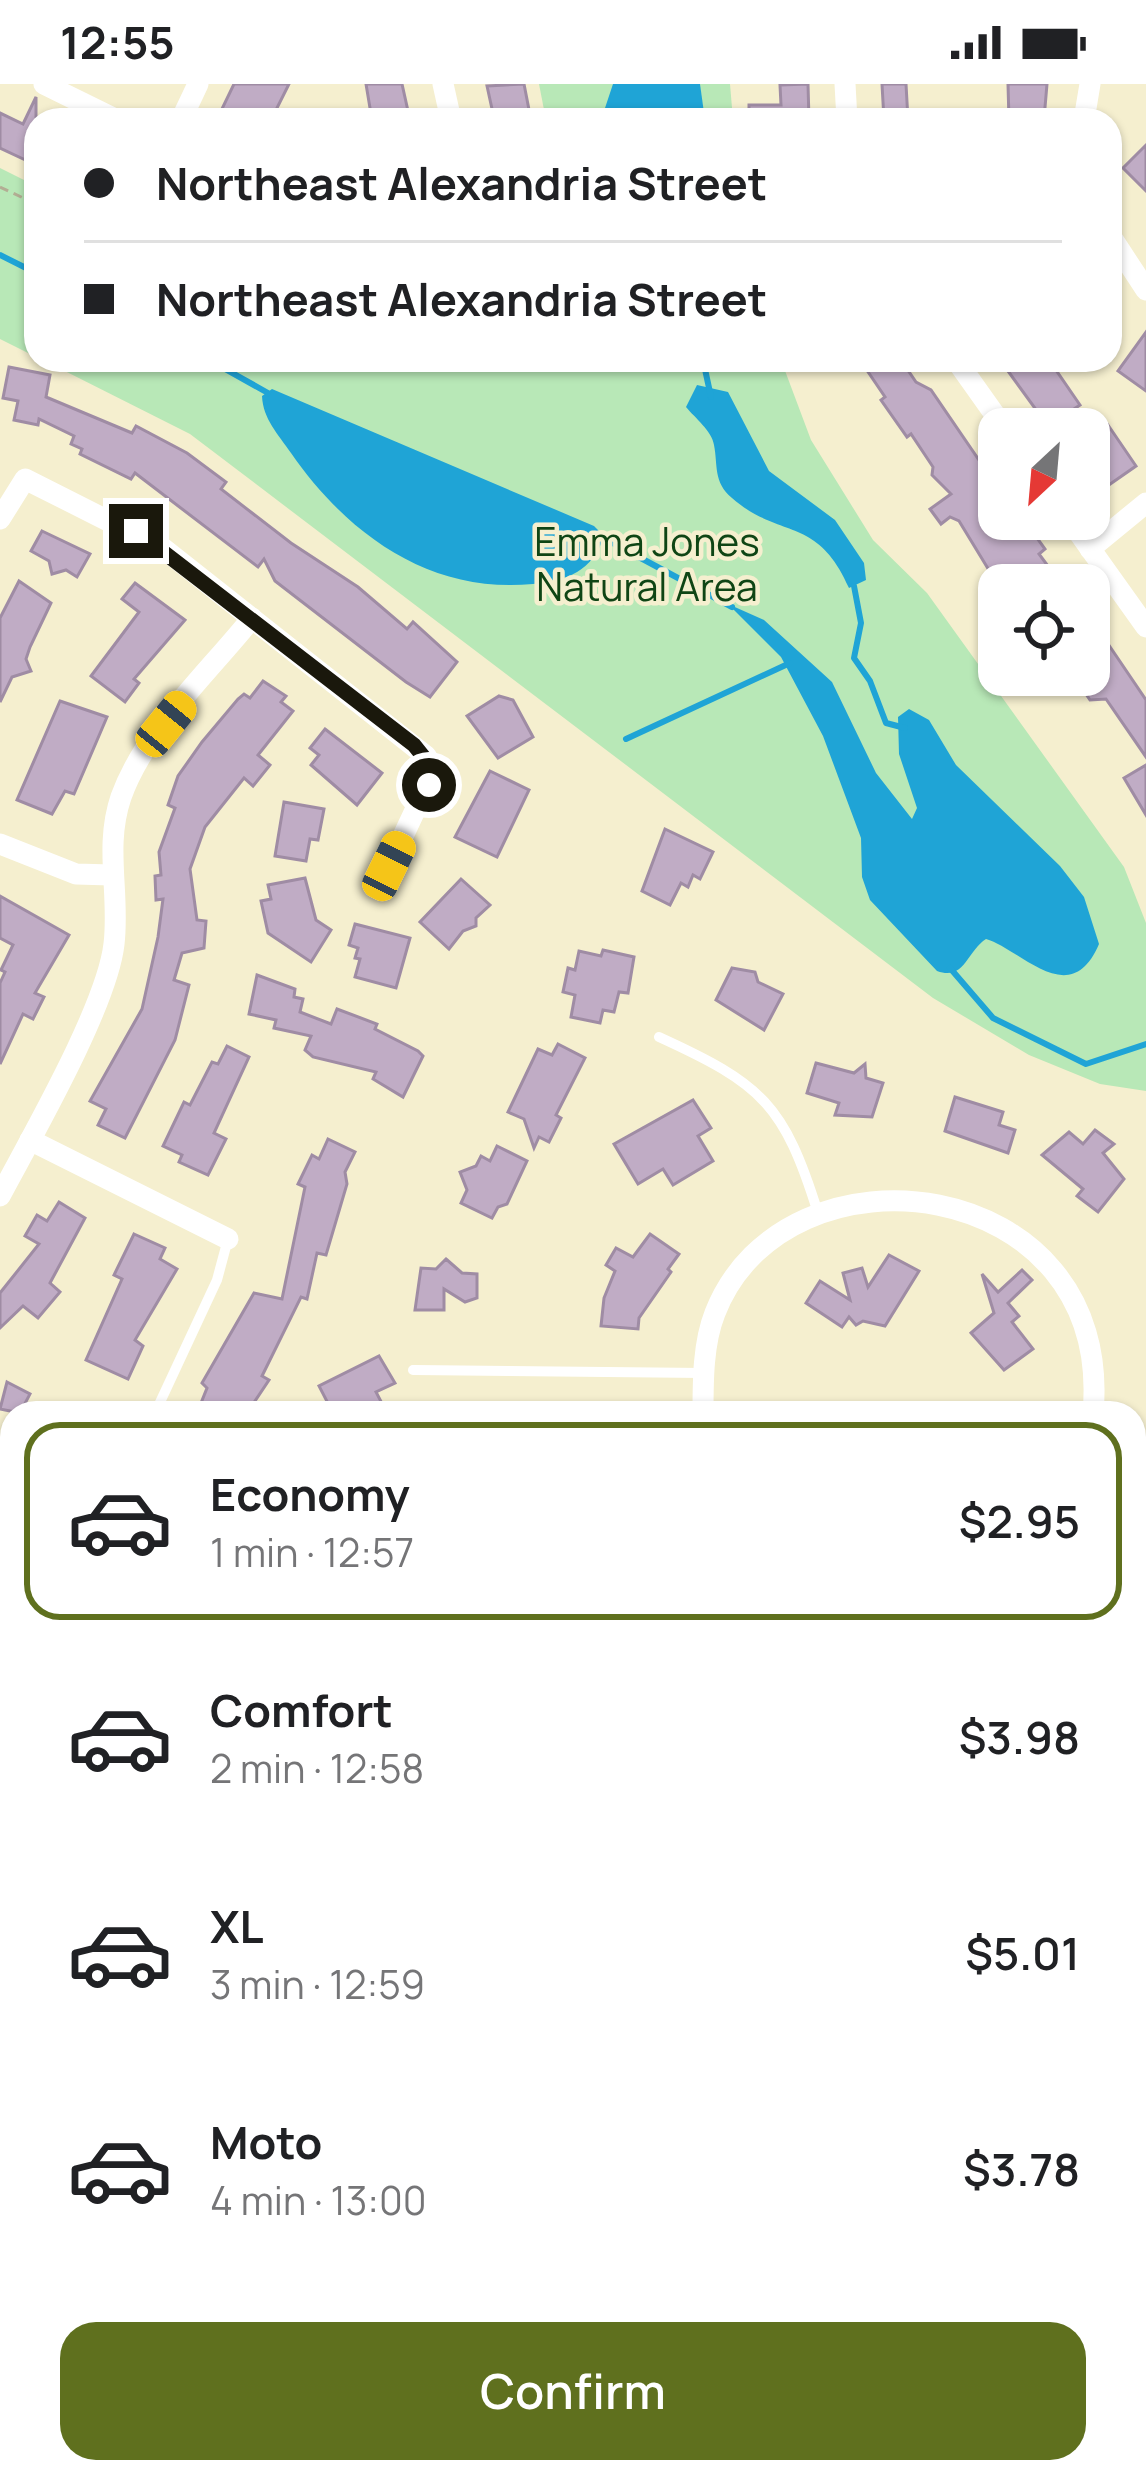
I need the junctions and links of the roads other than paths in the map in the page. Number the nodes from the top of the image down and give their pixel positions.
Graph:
1 (44, 84) edge
2 (93, 108) edge
3 (1122, 253) edge
4 (1146, 290) edge
5 (965, 372) edge
6 (990, 408) edge
7 (1146, 503) edge
8 (0, 519) edge
9 (1084, 540) edge
10 (1090, 549) junction
11 (252, 618) junction
12 (1146, 627) edge
13 (0, 844) edge
14 (389, 866) dead end
15 (111, 875) junction
16 (659, 1036) dead end
17 (30, 1140) junction
18 (0, 1196) edge
19 (818, 1214) junction
20 (228, 1239) joint
21 (413, 1370) dead end
22 (704, 1372) junction
23 (161, 1401) edge
24 (703, 1401) edge
25 (1094, 1401) edge

1 - 2 street
3 - 4 street
5 - 6 street
7 - 10 street
8 - 11 street
9 - 10 street
10 - 12 street
11 - 14 street
11 - 15 street
13 - 15 street
15 - 17 street
16 - 19 lane
17 - 18 street
17 - 20 street
19 - 22 street
19 - 25 street
20 - 23 lane
21 - 22 lane
22 - 24 street

